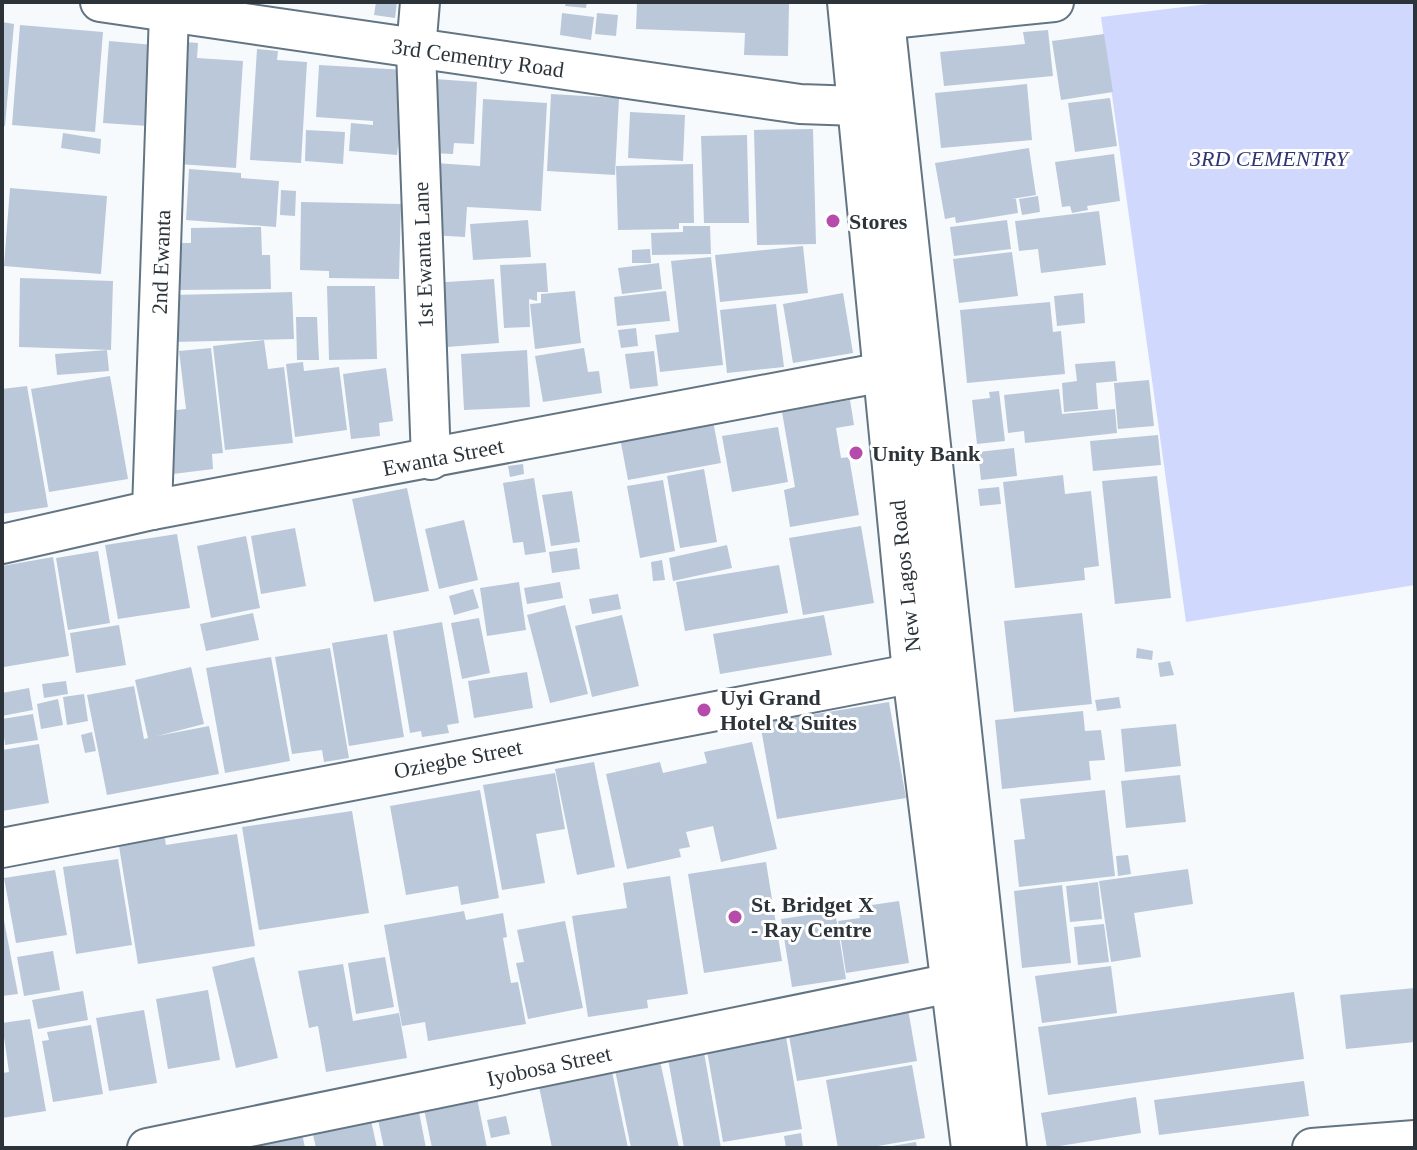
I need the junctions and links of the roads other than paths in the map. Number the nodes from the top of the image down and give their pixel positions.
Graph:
1 (100, 2) edge
2 (420, 2) edge
3 (1054, 2) edge
4 (870, 8) edge
5 (169, 13) junction
6 (416, 50) junction
7 (858, 106) junction
8 (884, 372) junction
9 (431, 460) junction
10 (152, 510) junction
11 (2, 544) edge
12 (915, 673) junction
13 (2, 848) edge
14 (951, 983) junction
15 (1415, 1140) edge
16 (147, 1148) edge
17 (974, 1148) edge
18 (1004, 1148) edge
19 (1312, 1148) edge

1 - 5 street, 3rd Cementry Road
2 - 6 street, 1st Ewanta Lane
3 - 4 street
4 - 7 main road, New Lagos Road
4 - 18 main road, New Lagos Road
5 - 6 street, 3rd Cementry Road
5 - 10 street, 2nd Ewanta
6 - 7 street, 3rd Cementry Road
6 - 9 street, 1st Ewanta Lane
7 - 8 main road, New Lagos Road
8 - 9 street, Ewanta Street
8 - 12 main road, New Lagos Road
9 - 10 street, Ewanta Street
10 - 11 street, Ewanta Street
12 - 13 street, Oziegbe Street
12 - 14 main road, New Lagos Road
14 - 16 street, Iyobosa Street
14 - 17 main road, New Lagos Road
15 - 19 street

